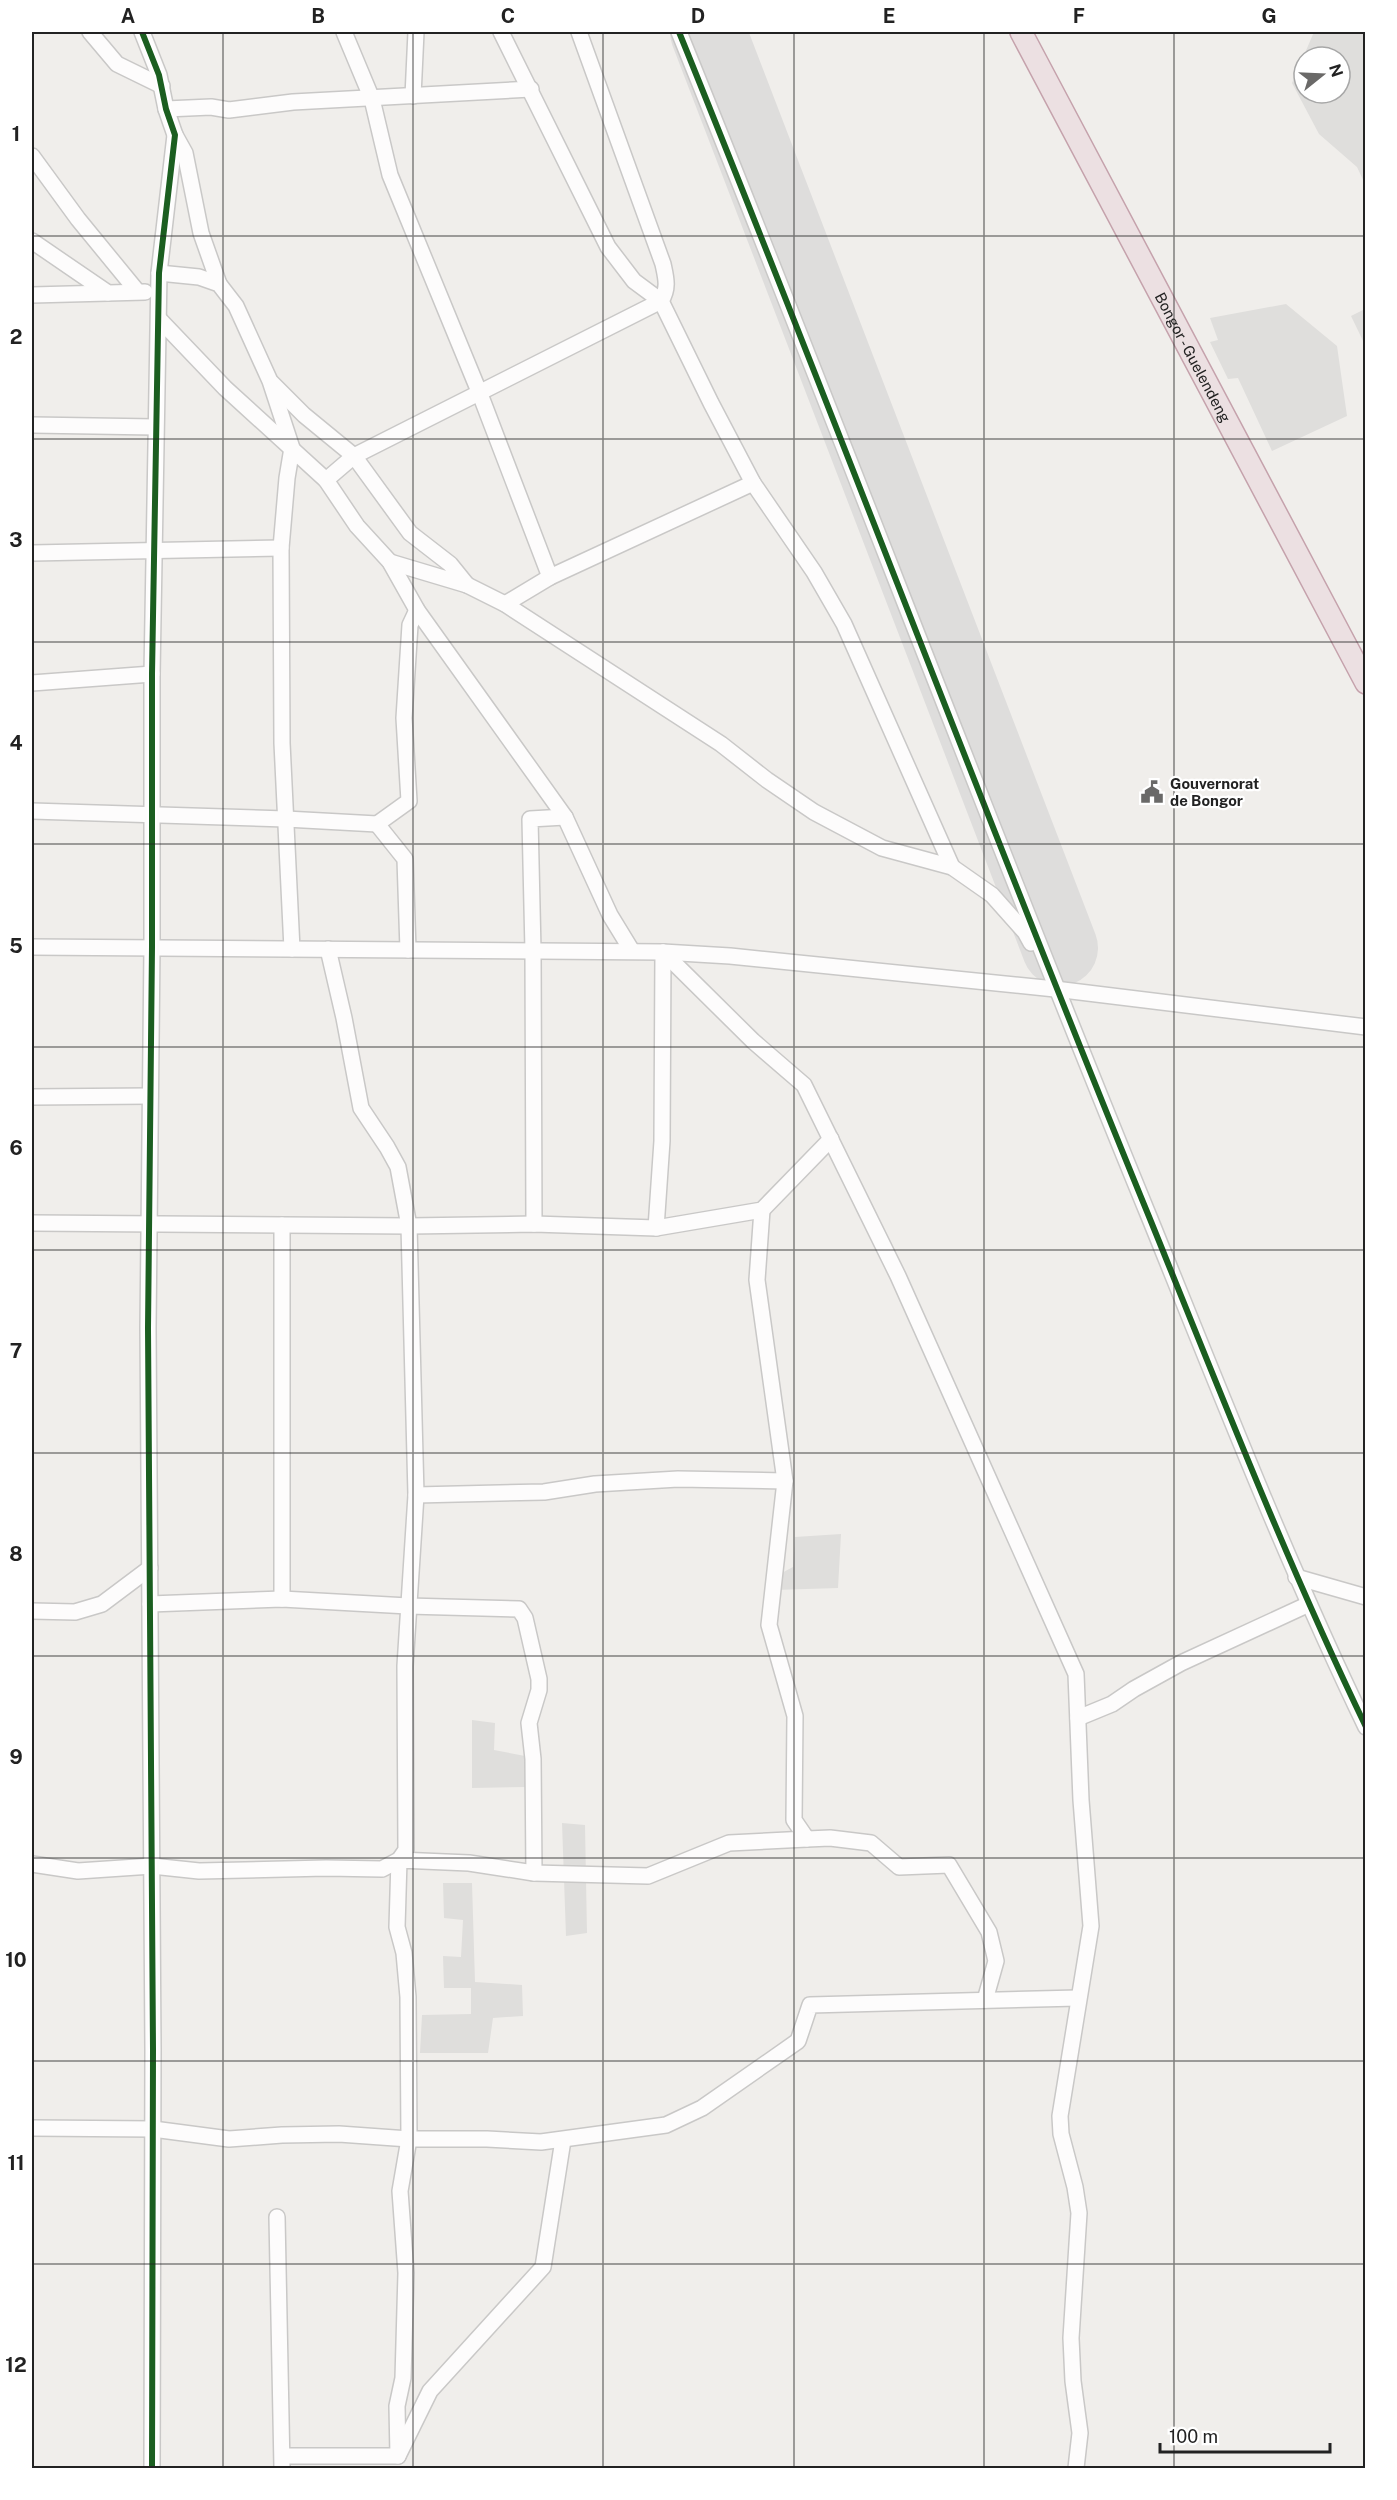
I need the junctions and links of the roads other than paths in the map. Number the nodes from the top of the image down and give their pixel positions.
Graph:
1 (90, 32) edge
2 (142, 32) edge
3 (344, 32) edge
4 (416, 32) edge
5 (501, 32) edge
6 (579, 32) edge
7 (679, 32) edge
8 (1020, 32) edge
9 (162, 86) junction
10 (531, 89) junction
11 (413, 96) junction
12 (372, 99) junction
13 (166, 109) junction
14 (175, 135) junction
15 (32, 156) edge
16 (32, 241) edge
17 (159, 273) junction
18 (219, 284) junction
19 (137, 291) junction
20 (108, 292) junction
21 (158, 293) junction
22 (32, 295) edge
23 (661, 301) junction
24 (159, 320) junction
25 (270, 381) junction
26 (480, 393) junction
27 (32, 425) edge
28 (155, 427) junction
29 (292, 448) junction
30 (354, 456) junction
31 (326, 480) junction
32 (753, 483) junction
33 (281, 548) junction
34 (153, 550) junction
35 (32, 553) edge
36 (390, 562) junction
37 (550, 577) junction
38 (467, 585) junction
39 (505, 603) junction
40 (417, 610) junction
41 (152, 674) junction
42 (32, 683) edge
43 (1365, 683) edge
44 (32, 811) edge
45 (151, 816) junction
46 (565, 817) junction
47 (286, 819) junction
48 (377, 824) junction
49 (952, 867) junction
50 (32, 947) edge
51 (152, 947) junction
52 (292, 949) junction
53 (328, 949) junction
54 (408, 950) junction
55 (533, 951) junction
56 (632, 951) junction
57 (663, 952) junction
58 (1055, 989) junction
59 (1365, 1028) edge
60 (150, 1095) junction
61 (32, 1097) edge
62 (831, 1139) junction
63 (762, 1209) junction
64 (32, 1223) edge
65 (534, 1224) junction
66 (282, 1225) junction
67 (149, 1226) junction
68 (409, 1226) junction
69 (656, 1227) junction
70 (785, 1481) junction
71 (416, 1495) junction
72 (150, 1568) junction
73 (1296, 1577) junction
74 (1365, 1597) edge
75 (282, 1599) junction
76 (1309, 1604) junction
77 (150, 1605) junction
78 (408, 1606) junction
79 (32, 1611) edge
80 (1078, 1718) junction
81 (1365, 1726) edge
82 (807, 1839) junction
83 (399, 1860) junction
84 (32, 1864) edge
85 (152, 1866) junction
86 (534, 1873) junction
87 (1078, 1998) junction
88 (985, 2000) junction
89 (32, 2128) edge
90 (153, 2129) junction
91 (409, 2139) junction
92 (563, 2140) junction
93 (278, 2217) dead end
94 (398, 2456) junction
95 (282, 2462) edge
96 (152, 2469) edge
97 (1076, 2469) edge

1 - 9 street
2 - 9 street
3 - 12 street
4 - 11 street
5 - 10 street
6 - 23 street
7 - 58 street
8 - 43 highway, Bongor - Guelendeng
9 - 13 street
10 - 11 street
10 - 23 street
11 - 12 street
12 - 13 street
12 - 26 street
13 - 14 street
14 - 17 street
14 - 18 street
15 - 19 street
16 - 20 street
17 - 18 street
17 - 21 street
18 - 25 street
19 - 20 street
19 - 21 street
20 - 22 street
21 - 24 street
23 - 26 street
23 - 32 street
24 - 28 street
24 - 29 street
25 - 29 street
25 - 30 street
26 - 30 street
26 - 37 street
27 - 28 street
28 - 34 street
29 - 31 street
29 - 33 street
30 - 31 street
30 - 38 street
31 - 36 street
32 - 37 street
32 - 49 street
33 - 34 street
33 - 47 street
34 - 35 street
34 - 41 street
36 - 38 street
36 - 40 street
37 - 39 street
38 - 39 street
39 - 49 street
40 - 46 street
40 - 48 street
41 - 42 street
41 - 45 street
44 - 45 street
45 - 47 street
45 - 51 street
46 - 55 street
46 - 56 street
47 - 48 street
47 - 52 street
48 - 54 street
49 - 58 street
50 - 51 street
51 - 52 street
51 - 60 street
52 - 53 street
53 - 54 street
53 - 68 street
54 - 55 street
55 - 56 street
55 - 65 street
56 - 57 street
57 - 58 street
57 - 62 street
57 - 69 street
58 - 59 street
58 - 73 street
60 - 61 street
60 - 67 street
62 - 63 street
62 - 80 street
63 - 69 street
63 - 70 street
64 - 67 street
65 - 68 street
65 - 69 street
66 - 67 street
66 - 68 street
66 - 75 street
67 - 72 street
68 - 71 street
70 - 71 street
70 - 82 street
71 - 78 street
72 - 77 street
72 - 79 street
73 - 74 street
73 - 76 street
75 - 77 street
75 - 78 street
76 - 80 street
76 - 81 street
77 - 85 street
78 - 83 street
78 - 86 street
80 - 87 street
82 - 86 street
82 - 88 street
83 - 85 street
83 - 86 street
83 - 91 street
84 - 85 street
85 - 90 street
87 - 88 street
87 - 97 street
88 - 92 street
89 - 90 street
90 - 91 street
90 - 96 street
91 - 92 street
91 - 94 street
92 - 94 street
93 - 95 street
94 - 95 street

